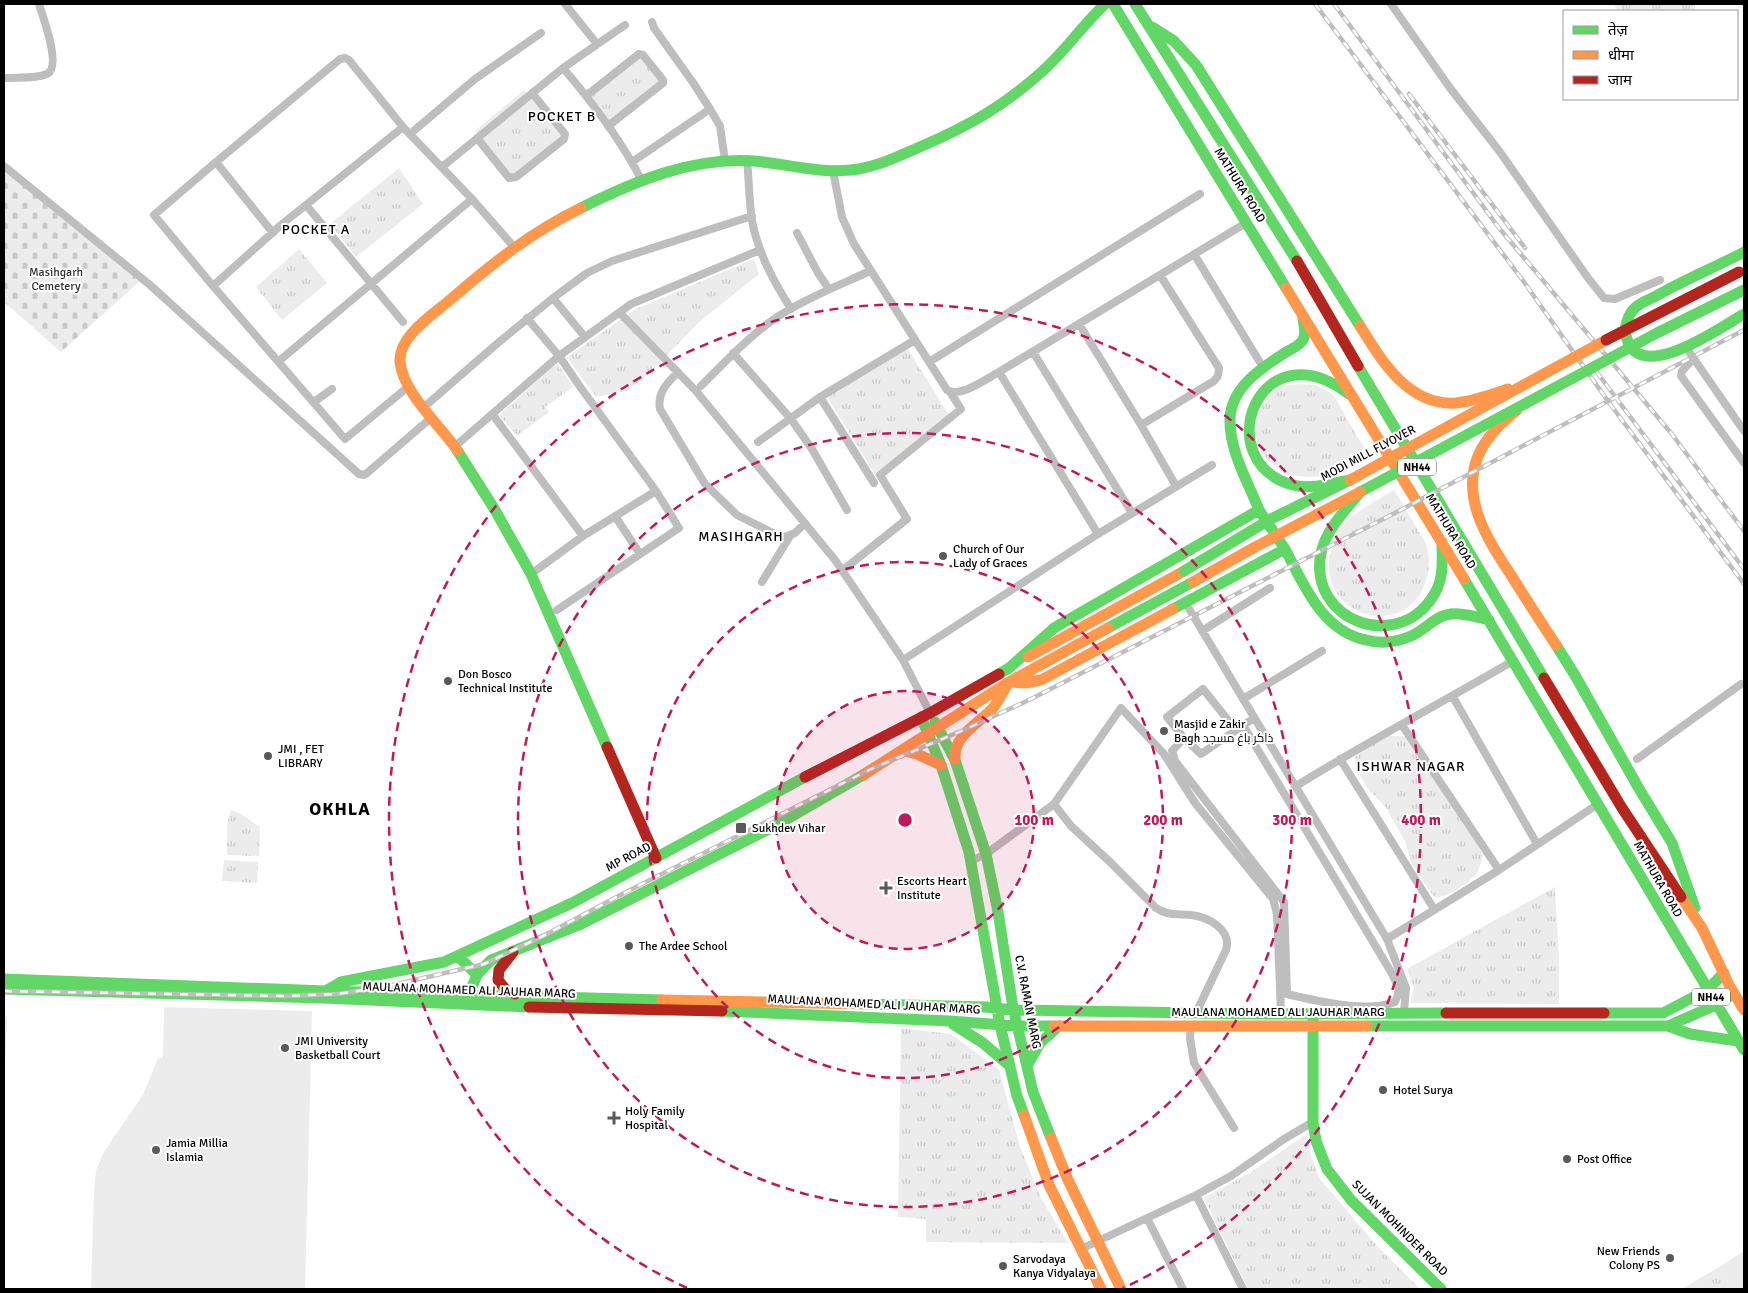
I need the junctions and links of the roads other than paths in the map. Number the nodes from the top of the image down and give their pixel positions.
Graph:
1 (40, 4) edge
2 (565, 4) edge
3 (1105, 4) edge
4 (1113, 4) edge
5 (1135, 4) edge
6 (1391, 4) edge
7 (652, 22) dead end
8 (625, 25) dead end
9 (1148, 25) junction
10 (540, 33) dead end
11 (597, 44) junction
12 (563, 68) junction
13 (4, 78) edge
14 (532, 93) junction
15 (586, 96) junction
16 (710, 110) junction
17 (608, 126) junction
18 (403, 127) junction
19 (410, 134) junction
20 (477, 138) junction
21 (747, 160) junction
22 (725, 161) junction
23 (216, 162) junction
24 (632, 162) junction
25 (4, 166) edge
26 (442, 167) junction
27 (833, 171) junction
28 (642, 181) junction
29 (1200, 194) dead end
30 (472, 199) junction
31 (306, 204) junction
32 (752, 216) junction
33 (1246, 223) junction
34 (273, 233) junction
35 (797, 233) dead end
36 (514, 247) junction
37 (760, 250) junction
38 (1744, 252) edge
39 (1194, 254) junction
40 (1744, 269) edge
41 (870, 271) junction
42 (1160, 275) junction
43 (1660, 280) dead end
44 (371, 284) junction
45 (214, 286) junction
46 (829, 289) junction
47 (1744, 290) edge
48 (553, 298) junction
49 (791, 308) junction
50 (620, 312) junction
51 (1302, 313) junction
52 (1744, 314) edge
53 (527, 318) junction
54 (403, 322) dead end
55 (1079, 324) junction
56 (585, 337) junction
57 (915, 340) junction
58 (1685, 346) junction
59 (1033, 352) junction
60 (733, 353) junction
61 (559, 356) junction
62 (1694, 358) junction
63 (279, 361) junction
64 (929, 362) junction
65 (1264, 369) junction
66 (678, 372) junction
67 (999, 372) junction
68 (1528, 382) junction
69 (409, 386) junction
70 (701, 386) dead end
71 (332, 388) dead end
72 (950, 392) junction
73 (820, 396) junction
74 (1353, 396) junction
75 (314, 402) junction
76 (1525, 403) junction
77 (424, 407) junction
78 (493, 414) junction
79 (432, 417) junction
80 (791, 419) junction
81 (1141, 425) junction
82 (1744, 431) edge
83 (460, 442) dead end
84 (758, 442) dead end
85 (1744, 463) edge
86 (1212, 465) dead end
87 (1350, 480) junction
88 (874, 483) dead end
89 (1176, 486) junction
90 (656, 491) junction
91 (1360, 492) junction
92 (847, 510) dead end
93 (1259, 510) junction
94 (1132, 513) junction
95 (616, 516) junction
96 (805, 523) junction
97 (1098, 534) junction
98 (583, 536) junction
99 (790, 536) junction
100 (1442, 542) junction
101 (1285, 549) junction
102 (640, 554) junction
103 (842, 570) junction
104 (531, 574) junction
105 (762, 582) dead end
106 (1270, 588) dead end
107 (1185, 602) junction
108 (557, 610) dead end
109 (1489, 620) junction
110 (1202, 631) junction
111 (1322, 651) dead end
112 (903, 660) junction
113 (1513, 661) junction
114 (1009, 668) junction
115 (1009, 682) junction
116 (1741, 684) dead end
117 (1452, 697) junction
118 (1243, 699) junction
119 (925, 715) junction
120 (1254, 718) junction
121 (1243, 725) junction
122 (1402, 725) junction
123 (934, 730) junction
124 (1236, 730) junction
125 (1184, 738) junction
126 (1340, 759) junction
127 (1637, 759) dead end
128 (955, 760) junction
129 (880, 765) junction
130 (941, 765) junction
131 (1296, 786) junction
132 (1054, 804) junction
133 (1598, 804) junction
134 (1537, 844) junction
135 (986, 854) junction
136 (656, 858) junction
137 (971, 861) junction
138 (1499, 870) junction
139 (1434, 909) junction
140 (1702, 928) junction
141 (1386, 939) junction
142 (516, 949) junction
143 (459, 957) junction
144 (1724, 973) junction
145 (477, 975) junction
146 (4, 979) edge
147 (4, 989) edge
148 (1707, 990) junction
149 (1734, 993) junction
150 (326, 995) junction
151 (525, 997) junction
152 (470, 999) junction
153 (1716, 1005) junction
154 (998, 1010) junction
155 (1014, 1010) junction
156 (1744, 1010) edge
157 (1404, 1012) junction
158 (1196, 1013) junction
159 (1313, 1013) junction
160 (1280, 1014) junction
161 (950, 1021) junction
162 (1000, 1025) junction
163 (1312, 1025) junction
164 (1017, 1026) junction
165 (1060, 1026) junction
166 (1191, 1026) junction
167 (1668, 1026) junction
168 (1741, 1045) edge
169 (1010, 1066) junction
170 (1027, 1066) junction
171 (1313, 1122) junction
172 (1234, 1128) dead end
173 (1196, 1195) junction
174 (1147, 1218) junction
175 (1097, 1241) junction
176 (1081, 1248) junction
177 (1101, 1289) edge
178 (1121, 1289) edge
179 (1183, 1289) edge
180 (1242, 1289) edge
181 (1441, 1289) edge

1 - 13 street
2 - 11 street
3 - 27 main road
4 - 33 main road, MATHURA ROAD / NH44
5 - 9 main road, MATHURA ROAD / NH44
6 - 43 street
7 - 16 street
8 - 11 street
9 - 68 main road, bridge
9 - 140 main road, MATHURA ROAD / NH44
10 - 19 street
11 - 12 street
12 - 14 street
12 - 15 street
14 - 20 street
14 - 20 street
15 - 17 street
15 - 17 street
16 - 22 street
16 - 24 street
17 - 24 street
18 - 19 street
18 - 23 street
18 - 31 street
19 - 26 street
20 - 26 street
21 - 22 main road
21 - 27 main road
21 - 32 street
22 - 28 main road
23 - 34 street
23 - 45 street
24 - 28 street
25 - 79 street
26 - 30 street
27 - 41 street
28 - 36 main road
29 - 64 street
30 - 36 street
30 - 44 street
31 - 34 street
31 - 44 street
32 - 37 street
32 - 48 street
33 - 39 street
33 - 51 main road, MATHURA ROAD / NH44
34 - 45 street
35 - 46 street
36 - 69 main road
37 - 49 street
37 - 50 street
38 - 58 main road
39 - 42 street
39 - 65 street
40 - 68 main road, MODI MILL FLYOVER, bridge
41 - 46 street
41 - 57 street
42 - 55 street
42 - 81 street
44 - 54 street
44 - 63 street
45 - 63 street
46 - 49 street
47 - 76 main road, bridge
48 - 53 street
48 - 56 street
49 - 60 street
50 - 56 street
50 - 66 street
51 - 65 main road
51 - 74 main road, MATHURA ROAD / NH44
52 - 58 main road
53 - 61 street
53 - 77 street
55 - 59 street
55 - 81 street
56 - 61 street
57 - 64 street
57 - 73 street
58 - 62 street
59 - 67 street
59 - 94 street
60 - 70 street
60 - 80 street
61 - 78 street
61 - 90 street
62 - 82 street
62 - 85 street
63 - 75 street
64 - 72 street
65 - 93 main road
66 - 96 street
66 - 99 street
67 - 72 street
67 - 97 street
68 - 87 main road, MODI MILL FLYOVER, bridge
69 - 75 street
69 - 77 main road
71 - 75 street
72 - 103 street
73 - 80 street
73 - 88 street
74 - 87 main road
74 - 100 main road, MATHURA ROAD / NH44
76 - 91 main road, bridge
76 - 140 main road, bridge
77 - 79 main road
78 - 83 street
78 - 98 street
79 - 104 main road
80 - 84 street
80 - 92 street
81 - 89 street
86 - 89 street
87 - 114 main road, MODI MILL FLYOVER, bridge
89 - 94 street
90 - 95 street
90 - 102 street
91 - 100 main road
91 - 115 main road, bridge
93 - 101 main road
93 - 114 main road
94 - 97 street
95 - 98 street
95 - 102 street
96 - 99 street
96 - 103 street
97 - 112 street
98 - 104 street
99 - 105 street
100 - 109 main road, MATHURA ROAD / NH44
101 - 107 main road
101 - 109 main road
102 - 108 street
103 - 112 street
104 - 136 main road
106 - 110 street
107 - 110 street
107 - 115 main road
109 - 113 main road, MATHURA ROAD / NH44
110 - 118 street
111 - 118 street
112 - 119 street
113 - 117 street
113 - 133 main road, MATHURA ROAD / NH44
114 - 119 main road, MP ROAD
115 - 123 main road
115 - 128 main road
116 - 127 street
117 - 122 street
117 - 134 street
118 - 120 street
119 - 123 main road, C.V. RAMAN MARG
119 - 136 main road, MP ROAD
120 - 121 street
120 - 131 street
121 - 124 street
121 - 125 street
122 - 126 street
122 - 138 street
123 - 128 main road, C.V. RAMAN MARG
123 - 129 main road
123 - 130 main road, C.V. RAMAN MARG
124 - 125 street
124 - 125 street
126 - 131 street
126 - 139 street
128 - 135 main road, C.V. RAMAN MARG
129 - 130 main road
129 - 142 main road
130 - 137 main road, C.V. RAMAN MARG
131 - 141 street
132 - 135 street
132 - 158 street
132 - 160 street
133 - 134 street
133 - 148 main road, MATHURA ROAD / NH44
134 - 138 street
135 - 137 street
135 - 155 main road, C.V. RAMAN MARG
136 - 143 main road, MP ROAD
137 - 154 main road, C.V. RAMAN MARG
138 - 139 street
139 - 141 street
140 - 144 main road, MATHURA ROAD / NH44
141 - 157 street
142 - 145 main road
142 - 151 main road
143 - 145 main road
143 - 150 main road, MP ROAD
144 - 148 main road, MAULANA MOHAMED ALI JAUHAR MARG
144 - 149 main road, MATHURA ROAD / NH44
145 - 152 main road
146 - 150 main road, MAULANA MOHAMED ALI JAUHAR MARG
147 - 150 main road, MAULANA MOHAMED ALI JAUHAR MARG
148 - 153 main road, MATHURA ROAD / NH44
148 - 157 main road, MAULANA MOHAMED ALI JAUHAR MARG
149 - 153 main road, MAULANA MOHAMED ALI JAUHAR MARG
149 - 156 main road, MATHURA ROAD / NH44
150 - 152 main road, MAULANA MOHAMED ALI JAUHAR MARG
151 - 152 main road, MAULANA MOHAMED ALI JAUHAR MARG
151 - 154 main road, MAULANA MOHAMED ALI JAUHAR MARG
152 - 161 main road, MAULANA MOHAMED ALI JAUHAR MARG
153 - 167 main road, MAULANA MOHAMED ALI JAUHAR MARG
153 - 168 main road, MATHURA ROAD / NH44
154 - 155 main road, MAULANA MOHAMED ALI JAUHAR MARG
154 - 162 main road, C.V. RAMAN MARG
155 - 158 main road, MAULANA MOHAMED ALI JAUHAR MARG
155 - 164 main road, C.V. RAMAN MARG
157 - 159 main road, MAULANA MOHAMED ALI JAUHAR MARG
158 - 160 main road, MAULANA MOHAMED ALI JAUHAR MARG
159 - 160 main road, MAULANA MOHAMED ALI JAUHAR MARG
159 - 163 main road, SUJAN MOHINDER ROAD
161 - 162 main road, MAULANA MOHAMED ALI JAUHAR MARG
161 - 169 main road
162 - 164 main road, MAULANA MOHAMED ALI JAUHAR MARG
162 - 169 main road, C.V. RAMAN MARG
163 - 166 main road, MAULANA MOHAMED ALI JAUHAR MARG
163 - 167 main road, MAULANA MOHAMED ALI JAUHAR MARG
163 - 171 main road, SUJAN MOHINDER ROAD
164 - 165 main road, MAULANA MOHAMED ALI JAUHAR MARG
164 - 170 main road, C.V. RAMAN MARG
165 - 166 main road, MAULANA MOHAMED ALI JAUHAR MARG
165 - 170 main road
166 - 172 street
167 - 168 main road
169 - 176 main road, C.V. RAMAN MARG
170 - 175 main road, C.V. RAMAN MARG
171 - 173 street
171 - 181 main road, SUJAN MOHINDER ROAD
173 - 174 street
173 - 180 street
174 - 175 street
174 - 179 street
175 - 176 street
175 - 178 main road, C.V. RAMAN MARG
176 - 177 main road, C.V. RAMAN MARG

